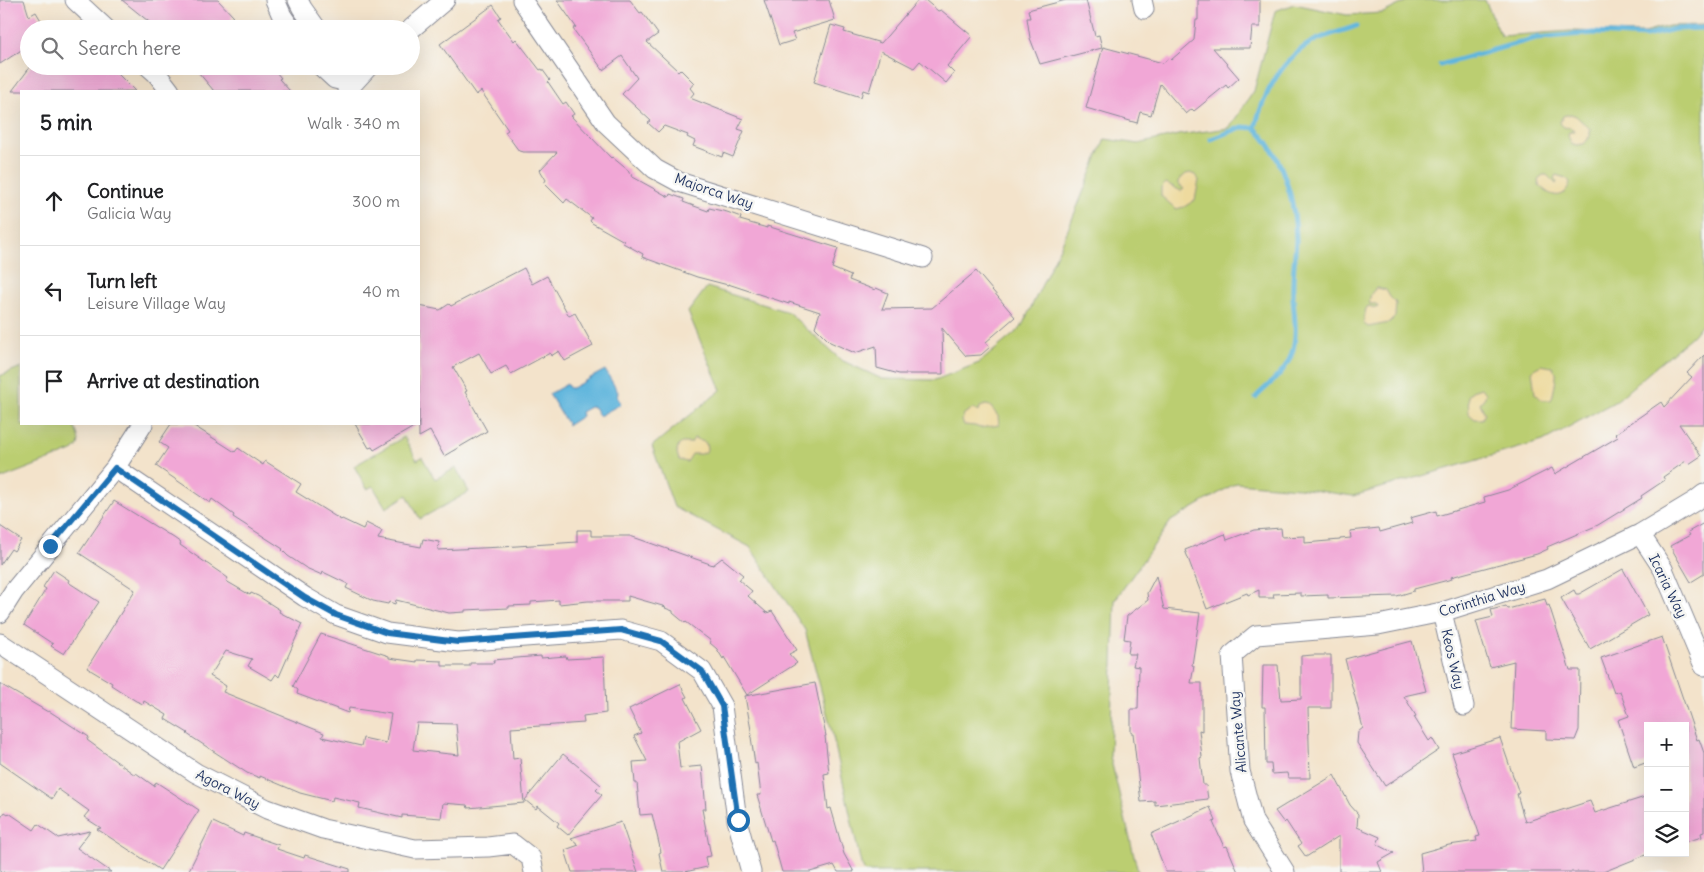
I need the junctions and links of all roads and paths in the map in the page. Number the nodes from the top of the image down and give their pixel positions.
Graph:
1 (75, 0) edge
2 (275, 0) edge
3 (298, 0) edge
4 (445, 0) edge
5 (522, 0) edge
6 (96, 20) edge
7 (285, 20) edge
8 (310, 20) edge
9 (420, 21) edge
10 (158, 75) edge
11 (331, 75) edge
12 (350, 80) edge
13 (169, 90) edge
14 (923, 258) dead end
15 (142, 425) edge
16 (115, 468) junction
17 (1704, 494) edge
18 (1640, 534) junction
19 (1442, 612) junction
20 (0, 613) edge
21 (0, 643) edge
22 (1243, 646) joint
23 (1704, 666) edge
24 (1464, 706) dead end
25 (534, 872) edge
26 (751, 872) edge
27 (1285, 872) edge

1 - 6 street
2 - 7 street
3 - 8 street
4 - 9 street
5 - 14 street, Majorca Way
10 - 13 street
11 - 12 street
15 - 16 street
16 - 20 street
16 - 26 street
17 - 18 street, Corinthia Way
18 - 19 street, Corinthia Way
18 - 23 street, Icaria Way
19 - 22 street, Corinthia Way
19 - 24 street, Keos Way
21 - 25 street, Agora Way
22 - 27 street, Alicante Way

